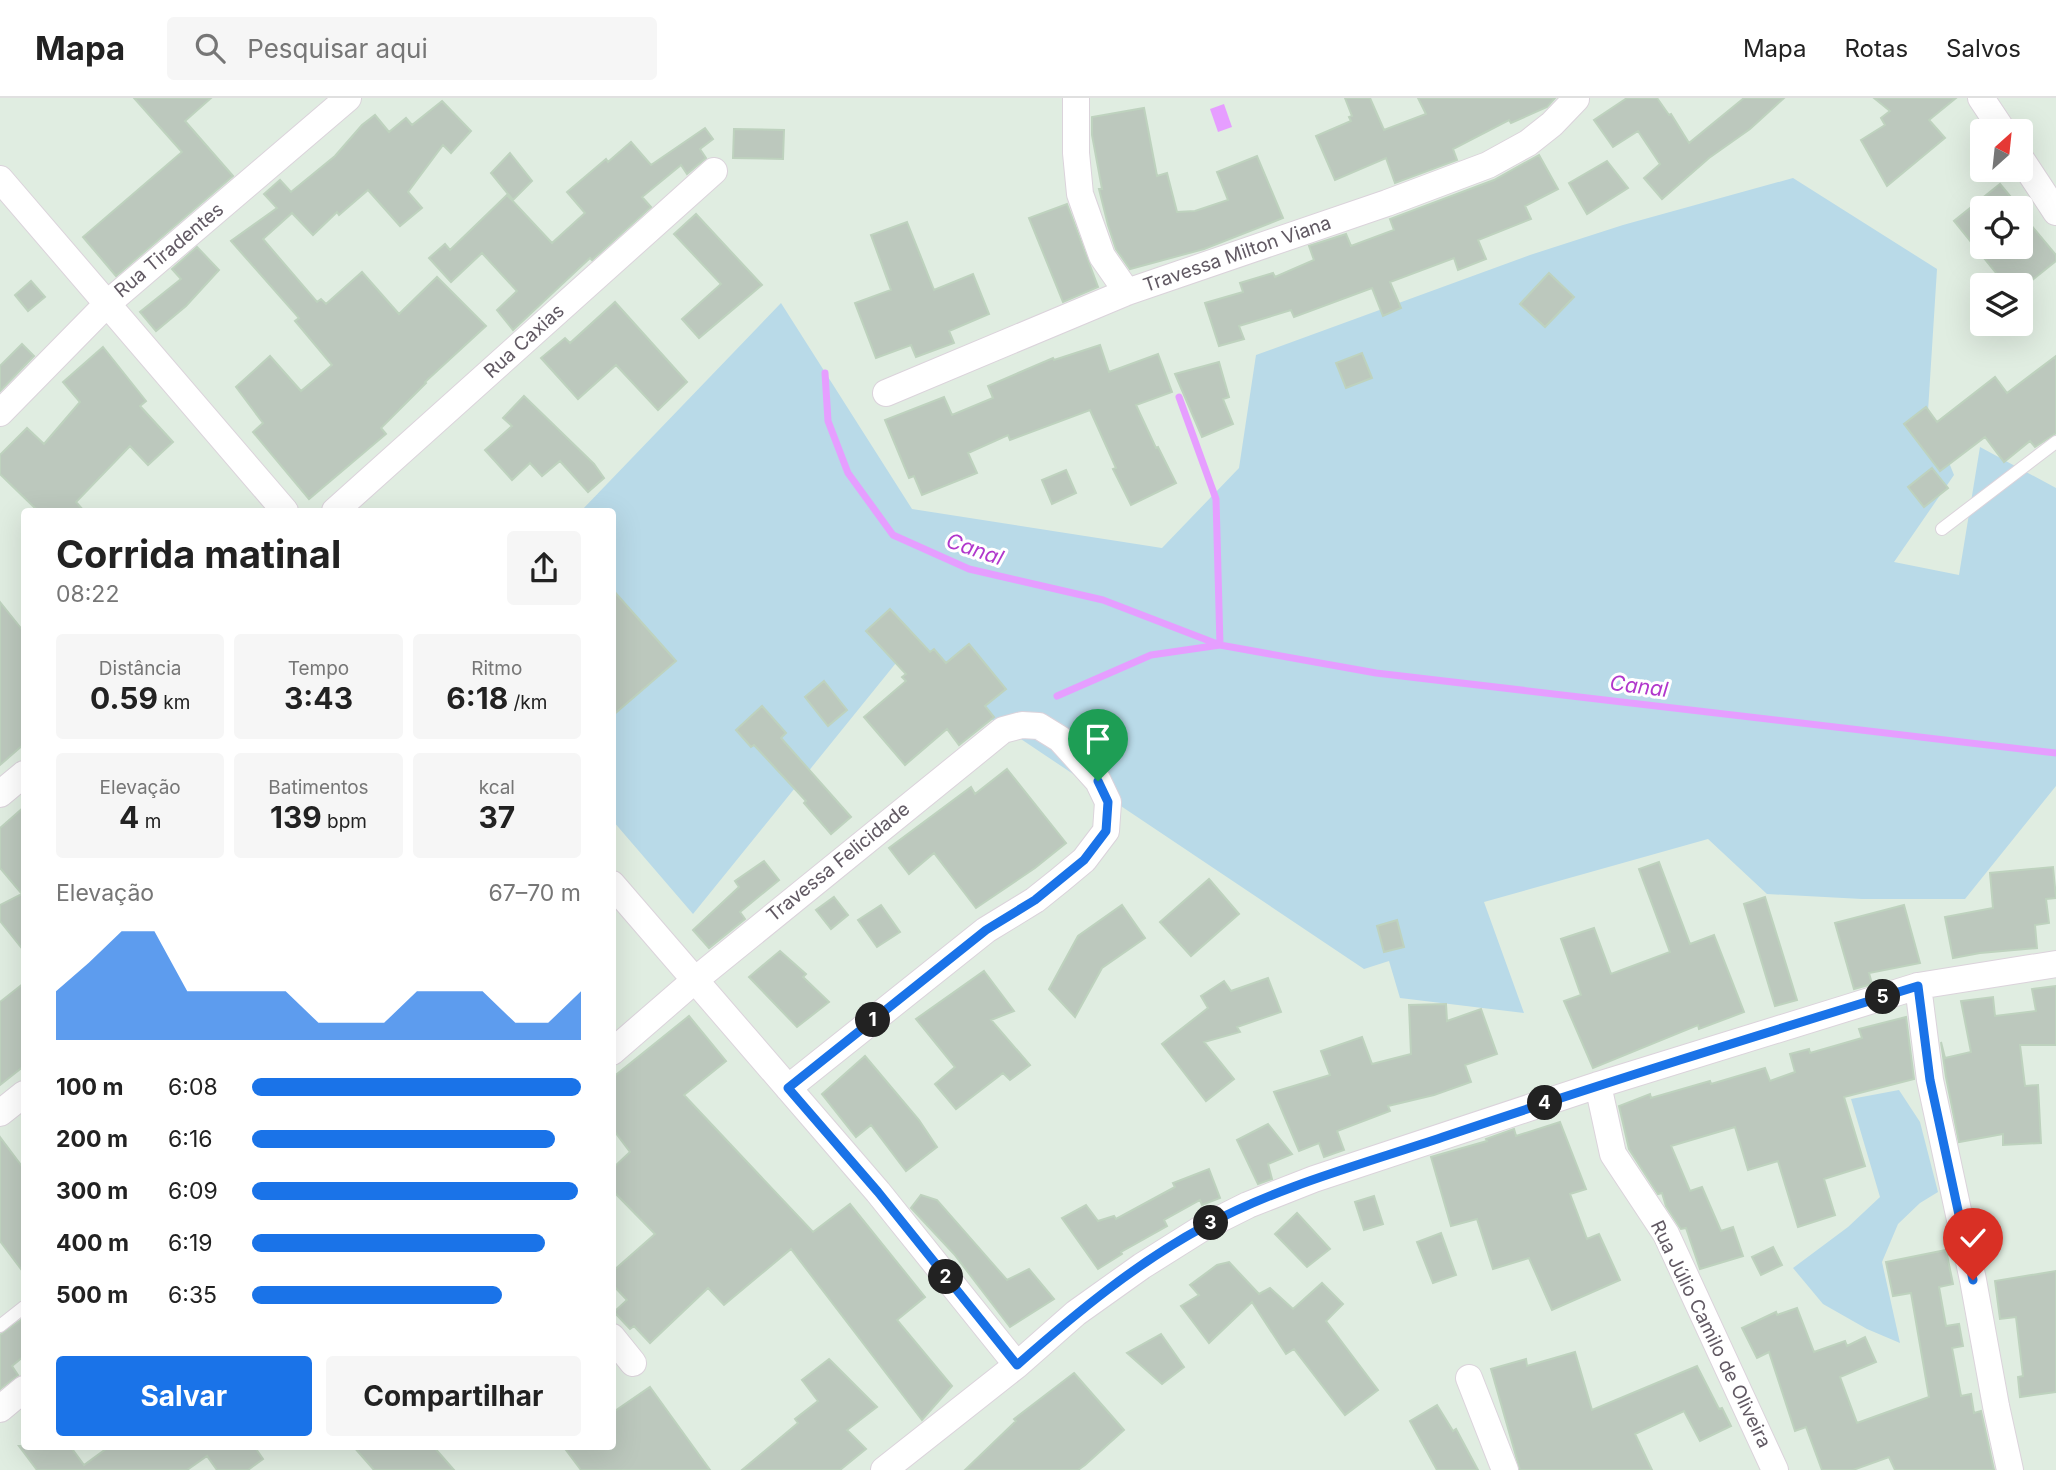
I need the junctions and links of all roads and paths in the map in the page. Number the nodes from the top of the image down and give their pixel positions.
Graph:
1 (348, 98) edge
2 (1076, 98) edge
3 (1980, 98) edge
4 (1576, 99) edge
5 (1995, 119) edge
6 (713, 171) dead end
7 (0, 179) edge
8 (2034, 179) edge
9 (2056, 212) edge
10 (1127, 292) junction
11 (108, 303) junction
12 (886, 393) dead end
13 (0, 413) edge
14 (2056, 442) edge
15 (282, 508) edge
16 (338, 508) edge
17 (1942, 529) dead end
18 (21, 776) edge
19 (0, 794) edge
20 (616, 889) edge
21 (2056, 964) edge
22 (695, 979) junction
23 (1918, 986) junction
24 (616, 1048) edge
25 (1598, 1085) junction
26 (788, 1088) junction
27 (21, 1096) edge
28 (0, 1113) edge
29 (21, 1309) edge
30 (0, 1326) edge
31 (616, 1342) edge
32 (633, 1363) dead end
33 (1017, 1365) junction
34 (1469, 1378) dead end
35 (21, 1392) edge
36 (0, 1409) edge
37 (884, 1470) edge
38 (1505, 1470) edge
39 (1775, 1470) edge
40 (2010, 1470) edge

1 - 11 street, Rua Tiradentes
2 - 10 street
3 - 5 street
4 - 10 street, Travessa Milton Viana
6 - 16 street, Rua Caxias
7 - 11 street
8 - 9 street
10 - 12 street, Travessa Milton Viana
11 - 13 street, Rua Tiradentes
11 - 15 street
14 - 17 lane
18 - 19 street
20 - 22 street
21 - 23 street
22 - 24 street, Travessa Felicidade
22 - 26 street
22 - 26 street, Travessa Felicidade
23 - 25 street
23 - 40 street
25 - 33 street
25 - 39 street, Rua Júlio Camilo de Oliveira
26 - 33 street
27 - 28 street
29 - 30 lane
31 - 32 street
33 - 37 street
34 - 38 street
35 - 36 street

